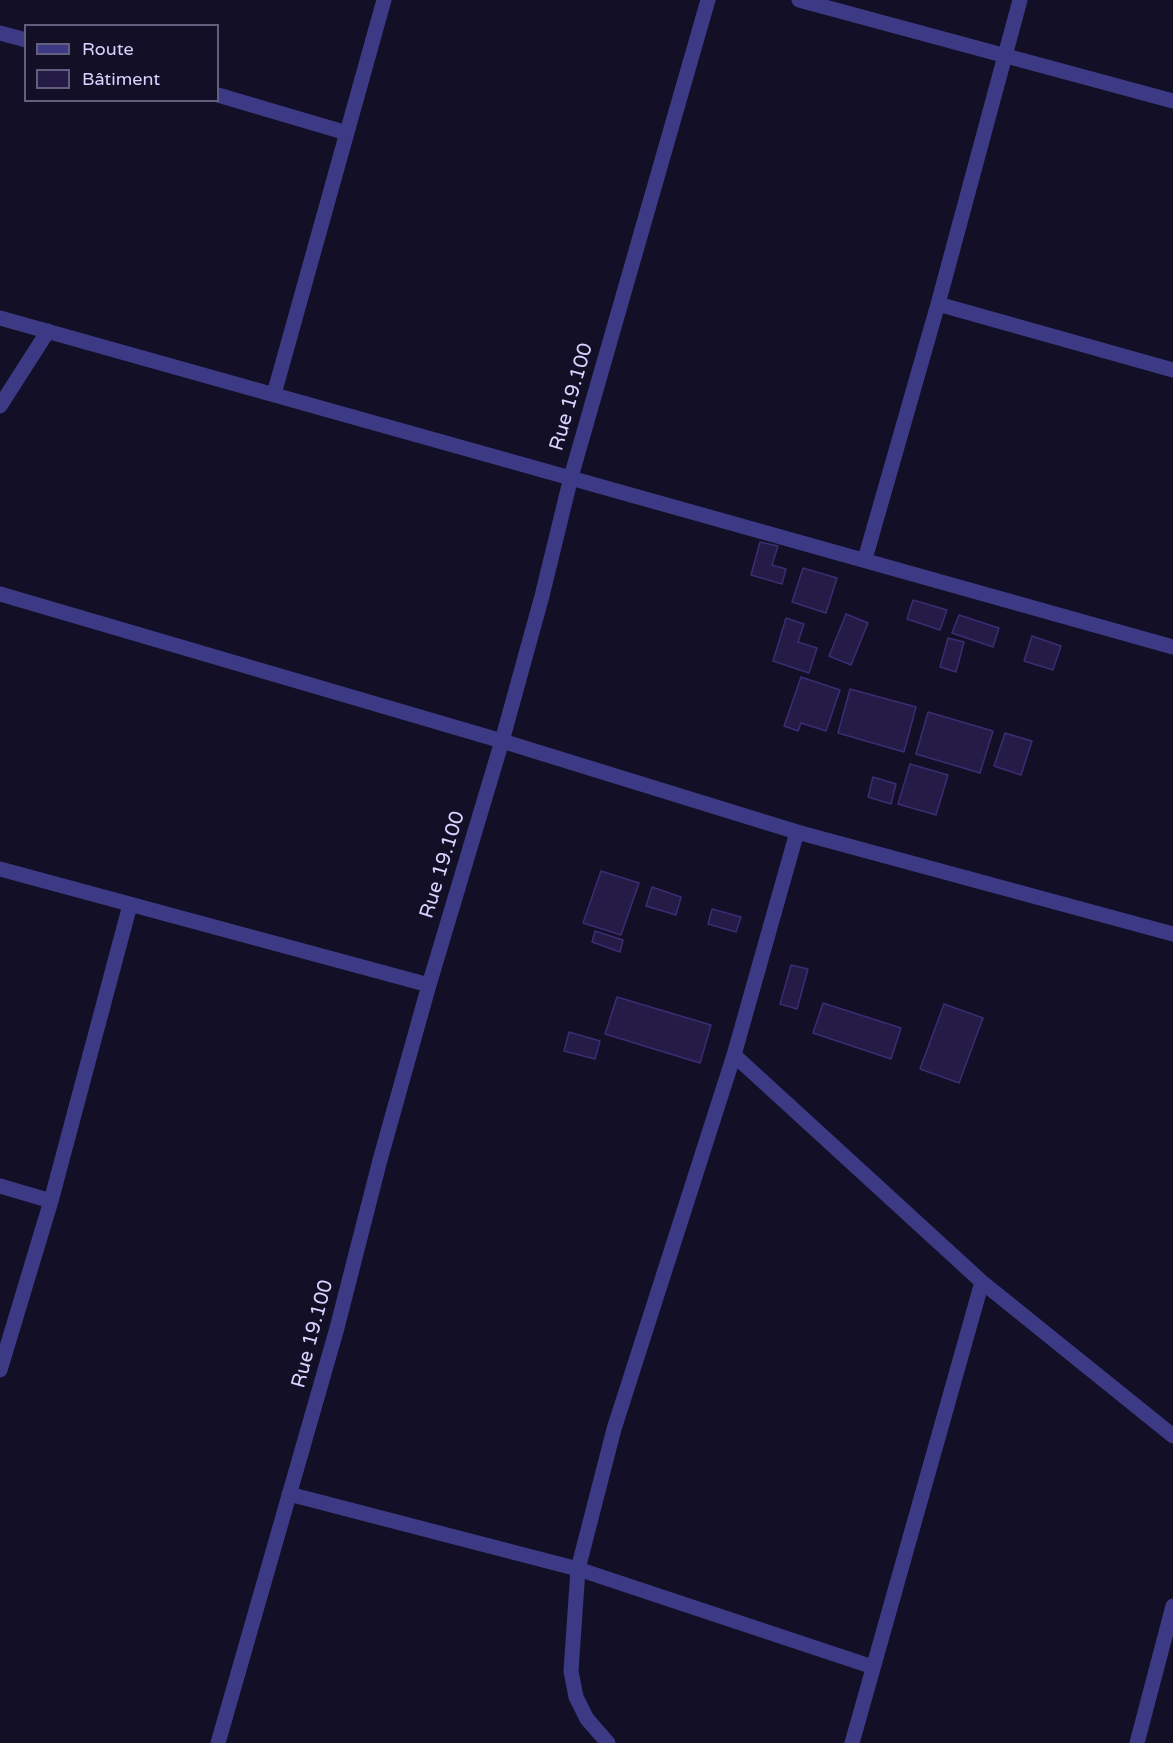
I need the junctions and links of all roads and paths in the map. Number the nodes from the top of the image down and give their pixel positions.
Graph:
1 (384, 0) edge
2 (708, 0) edge
3 (799, 0) edge
4 (1020, 0) edge
5 (0, 33) edge
6 (24, 39) edge
7 (1004, 57) junction
8 (219, 95) edge
9 (1173, 101) edge
10 (346, 134) junction
11 (938, 304) junction
12 (0, 318) edge
13 (48, 331) junction
14 (1173, 370) edge
15 (274, 394) junction
16 (0, 406) edge
17 (571, 477) junction
18 (865, 559) junction
19 (0, 594) edge
20 (1173, 647) edge
21 (502, 741) junction
22 (797, 832) junction
23 (0, 869) edge
24 (130, 905) junction
25 (1173, 934) edge
26 (429, 985) junction
27 (734, 1055) junction
28 (0, 1186) edge
29 (51, 1201) junction
30 (982, 1282) junction
31 (0, 1370) edge
32 (1173, 1436) edge
33 (289, 1494) junction
34 (578, 1569) junction
35 (1173, 1606) edge
36 (873, 1667) junction
37 (218, 1743) edge
38 (608, 1743) edge
39 (852, 1743) edge
40 (1137, 1743) edge

1 - 10 street
2 - 17 street, Rue 19.100
3 - 7 street
4 - 7 street
5 - 6 street
7 - 9 street
7 - 11 street
8 - 10 street
10 - 15 street
11 - 14 street
11 - 18 street
12 - 13 street
13 - 15 street
13 - 16 street
15 - 17 street
17 - 18 street
17 - 21 street, Rue 19.100
18 - 20 street
19 - 21 street
21 - 22 street
21 - 26 street, Rue 19.100
22 - 25 street
22 - 27 street
23 - 24 street
24 - 26 street
24 - 29 street
26 - 33 street, Rue 19.100
27 - 30 street
27 - 34 street
28 - 29 street
29 - 31 street
30 - 32 street
30 - 36 street
33 - 34 street
33 - 37 street, Rue 19.100
34 - 36 street
34 - 38 street
35 - 40 street
36 - 39 street

